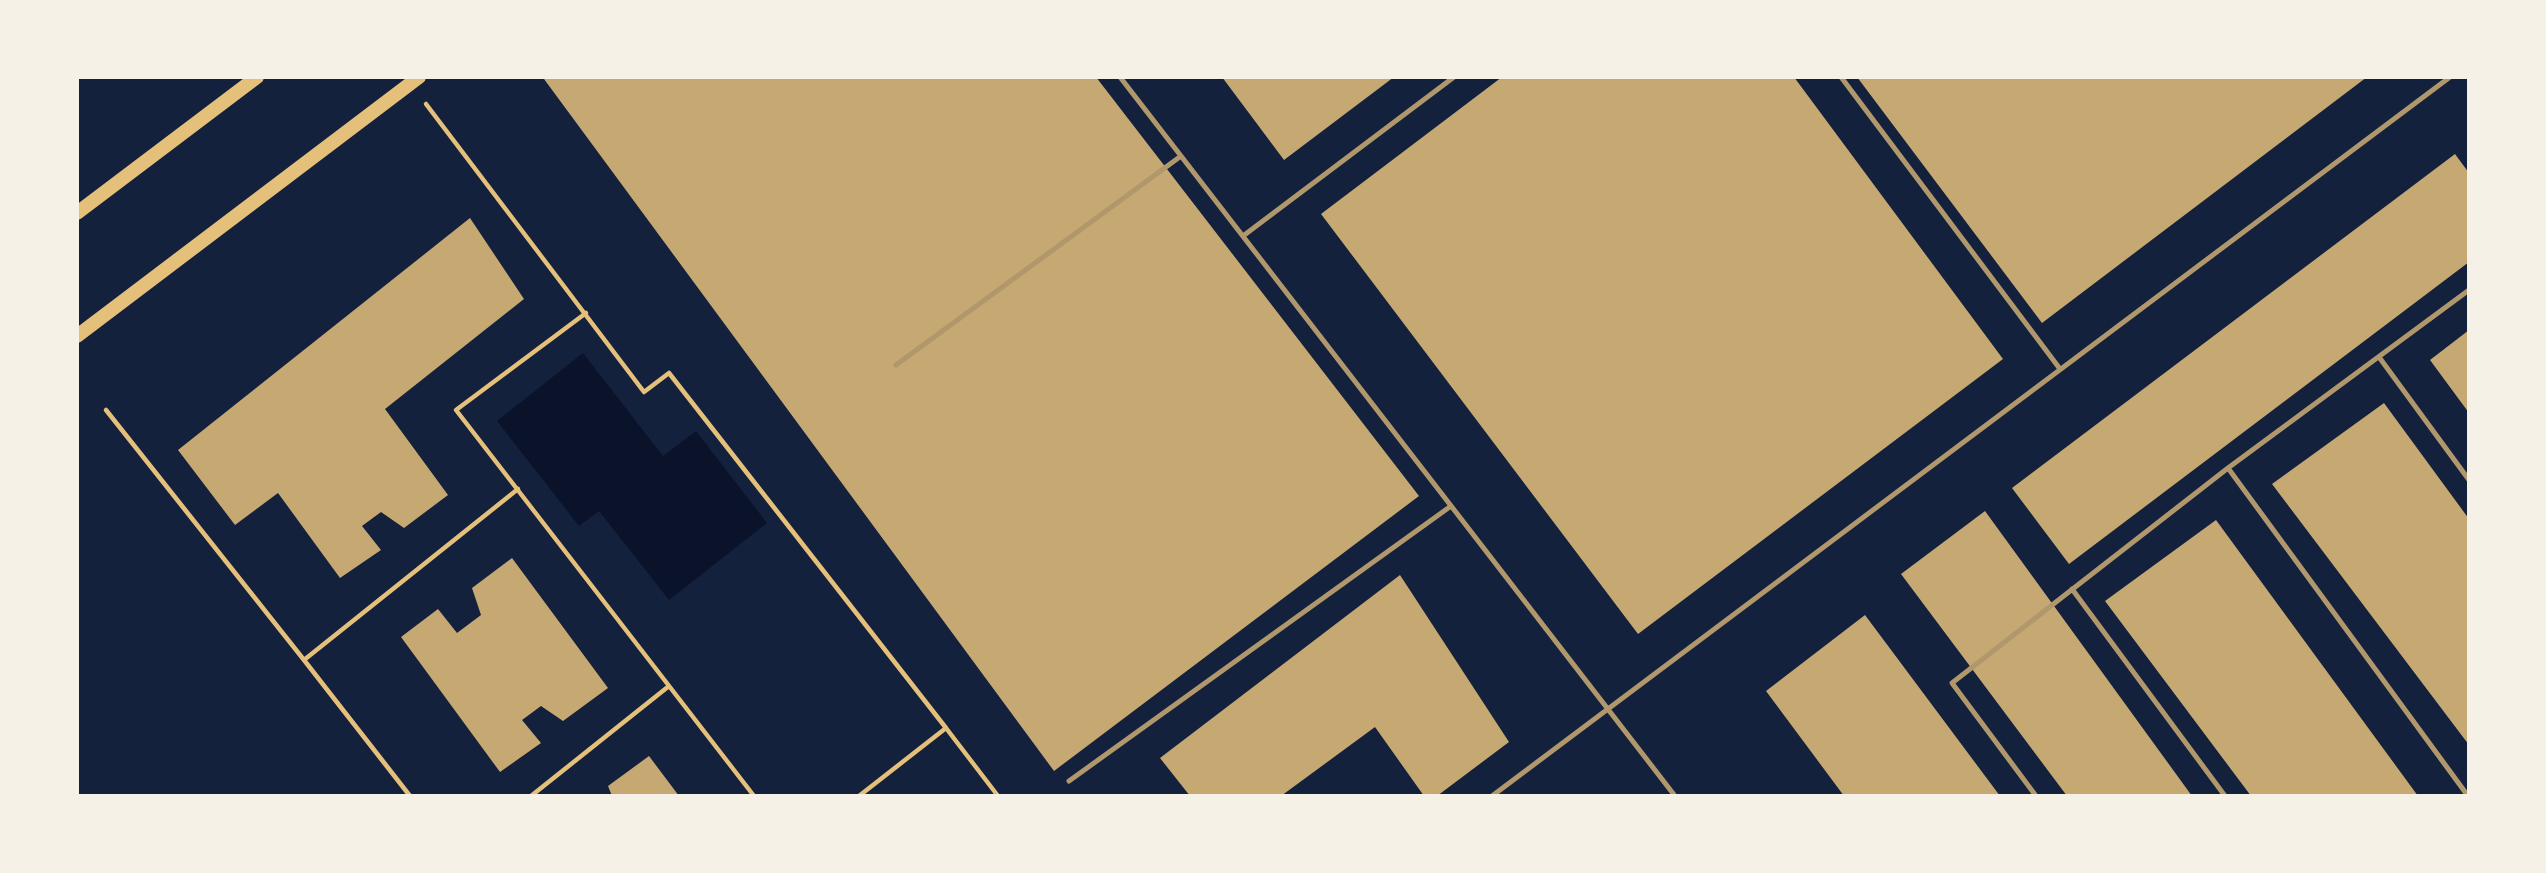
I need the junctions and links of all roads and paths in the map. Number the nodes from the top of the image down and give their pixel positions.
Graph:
1 (257, 77) edge
2 (1119, 77) edge
3 (1454, 77) edge
4 (1841, 77) edge
5 (2446, 78) edge
6 (415, 80) edge
7 (1181, 156) junction
8 (77, 213) edge
9 (1242, 236) junction
10 (2469, 290) edge
11 (586, 313) junction
12 (77, 336) edge
13 (2379, 357) junction
14 (896, 365) dead end
15 (2060, 369) junction
16 (106, 410) dead end
17 (2228, 468) junction
18 (2469, 480) edge
19 (518, 489) junction
20 (1451, 506) junction
21 (2072, 589) junction
22 (304, 660) junction
23 (669, 686) junction
24 (1608, 709) junction
25 (946, 728) junction
26 (1069, 781) dead end
27 (410, 796) edge
28 (531, 796) edge
29 (754, 796) edge
30 (859, 796) edge
31 (998, 796) edge
32 (1492, 796) edge
33 (1675, 796) edge
34 (2036, 796) edge
35 (2224, 796) edge
36 (2468, 796) edge

1 - 8 main road
2 - 7 lane
3 - 9 lane
4 - 15 lane
5 - 15 lane
6 - 11 path
6 - 12 main road
7 - 9 lane
7 - 14 lane
9 - 20 lane
10 - 13 lane
11 - 19 path
11 - 25 path
13 - 17 lane
13 - 18 lane
15 - 24 lane
16 - 22 path
17 - 21 lane
17 - 36 lane
19 - 22 path
19 - 23 path
20 - 24 lane
20 - 26 lane
21 - 34 lane
21 - 35 lane
22 - 27 path
23 - 28 path
23 - 29 path
24 - 32 lane
24 - 33 lane
25 - 30 path
25 - 31 path

